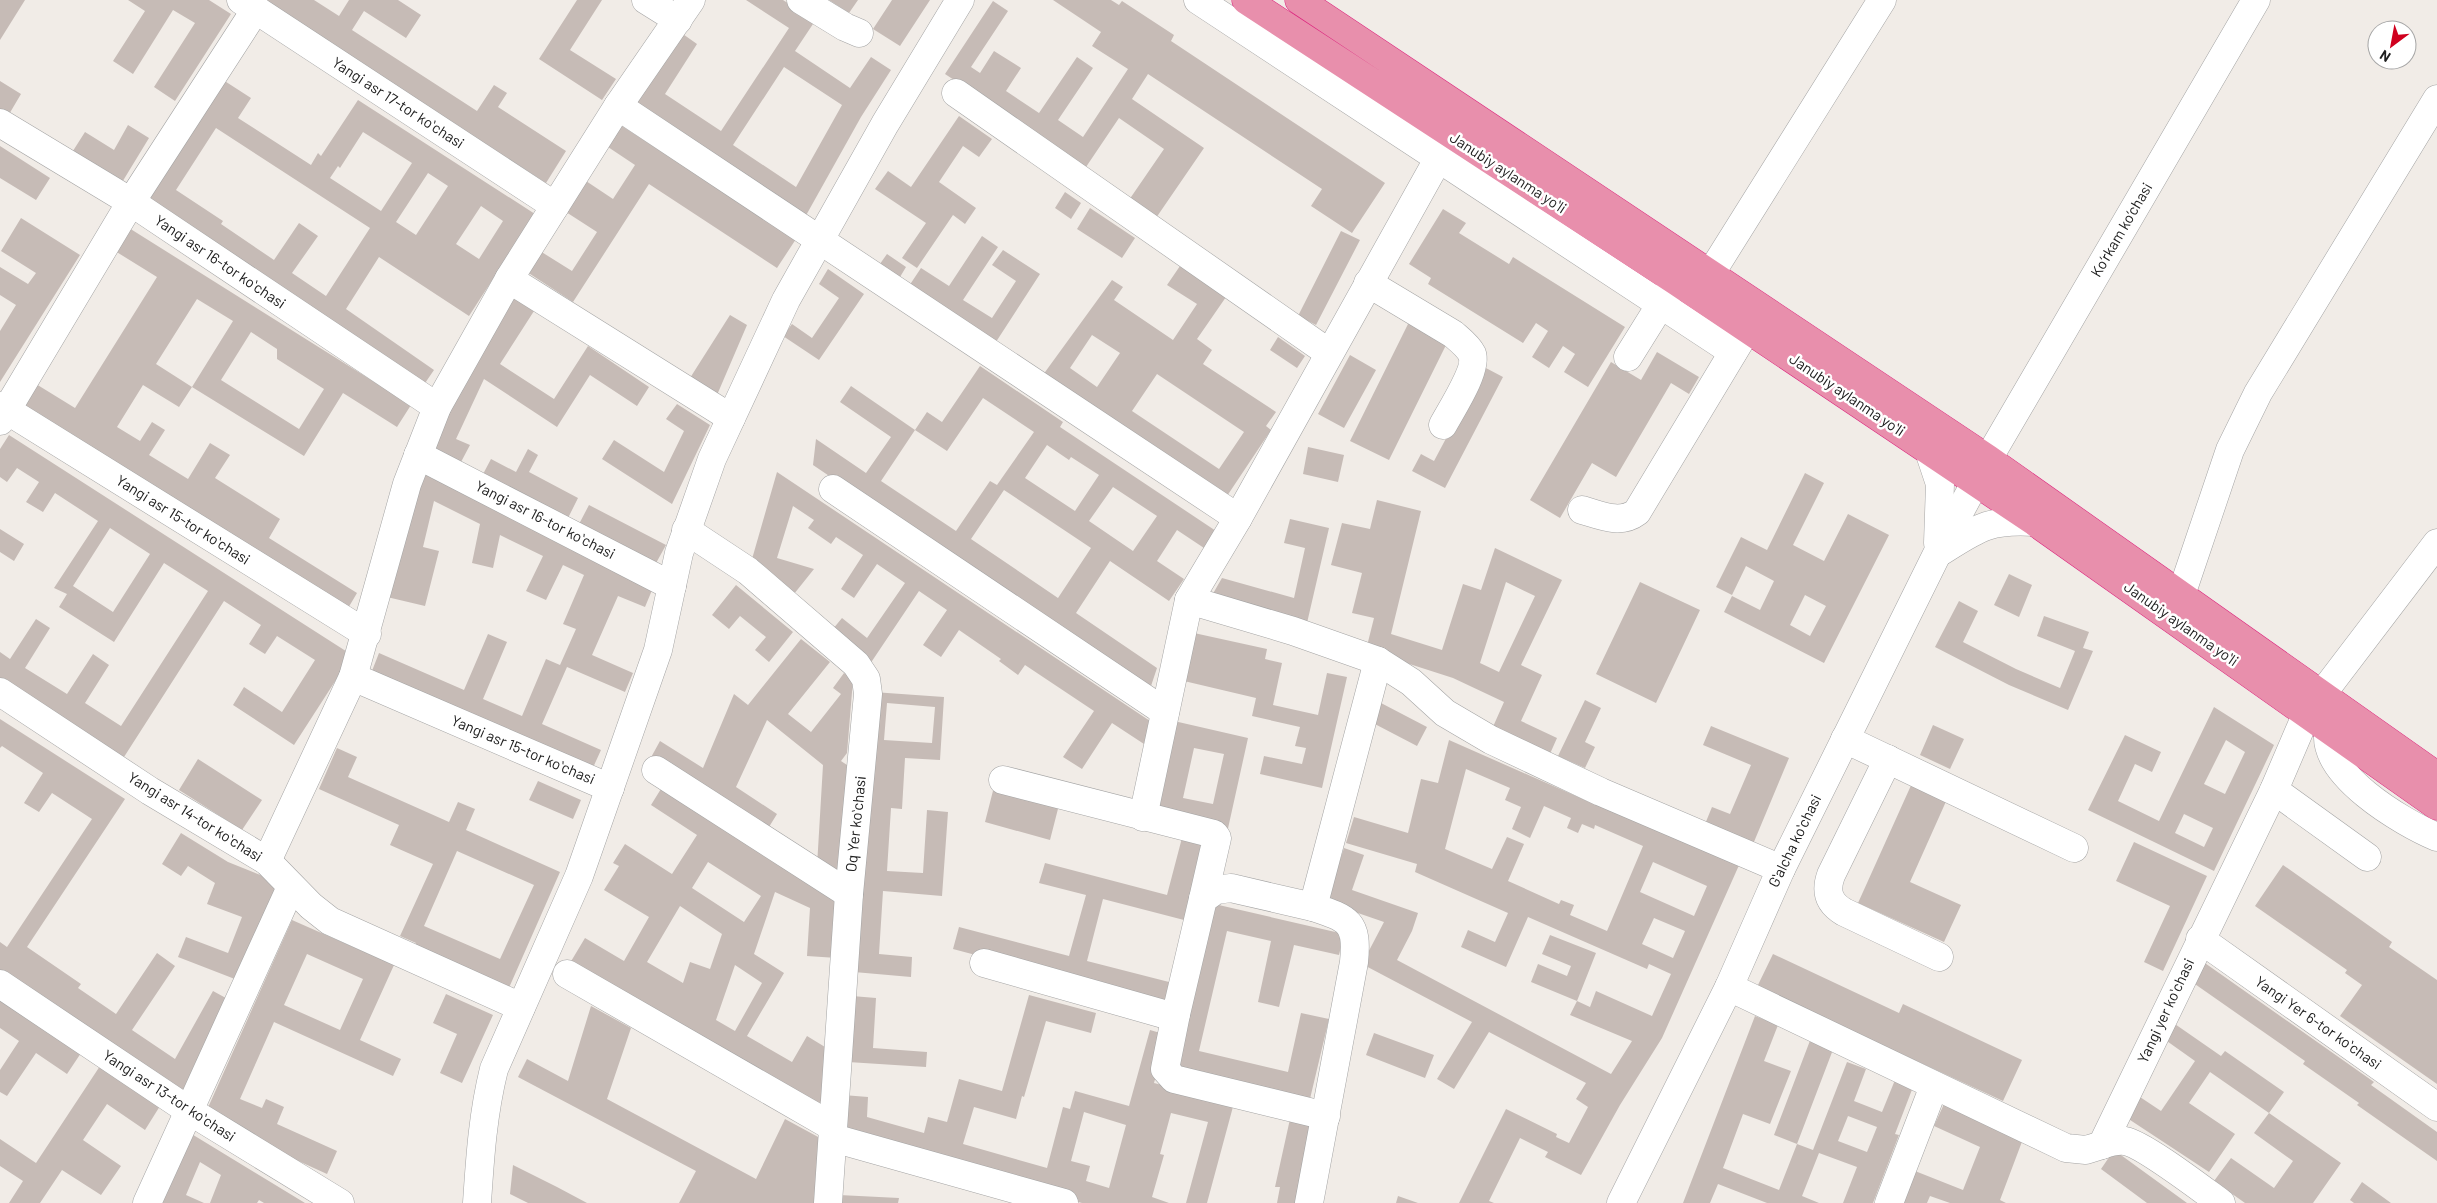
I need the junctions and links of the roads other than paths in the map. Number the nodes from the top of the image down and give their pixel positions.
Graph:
1 (646, 0) edge
2 (801, 0) edge
3 (960, 0) edge
4 (1246, 0) edge
5 (1299, 0) edge
6 (1882, 0) edge
7 (2256, 0) edge
8 (1213, 4) edge
9 (248, 5) edge
10 (685, 10) edge
11 (859, 33) dead end
12 (1276, 36) junction
13 (956, 93) dead end
14 (2437, 99) edge
15 (618, 106) junction
16 (0, 122) edge
17 (1444, 147) junction
18 (1501, 184) junction
19 (131, 202) junction
20 (554, 206) junction
21 (1608, 238) junction
22 (820, 240) junction
23 (1593, 260) junction
24 (1710, 273) junction
25 (509, 279) junction
26 (1676, 281) junction
27 (1368, 283) junction
28 (1661, 304) junction
29 (1747, 329) junction
30 (1733, 352) junction
31 (1329, 353) junction
32 (1628, 357) dead end
33 (437, 407) junction
34 (2, 412) edge
35 (731, 418) junction
36 (1443, 425) dead end
37 (1929, 451) junction
38 (418, 455) junction
39 (1982, 471) junction
40 (833, 489) dead end
41 (1582, 510) dead end
42 (1238, 518) junction
43 (2035, 522) junction
44 (686, 530) junction
45 (2437, 543) edge
46 (1937, 554) junction
47 (672, 586) junction
48 (2182, 595) junction
49 (1189, 600) junction
50 (367, 634) junction
51 (1378, 660) junction
52 (353, 677) junction
53 (0, 692) edge
54 (2314, 704) junction
55 (1165, 712) junction
56 (2329, 729) junction
57 (1845, 739) junction
58 (1888, 759) junction
59 (656, 770) dead end
60 (2437, 776) edge
61 (1003, 780) dead end
62 (610, 788) junction
63 (2274, 790) junction
64 (2437, 806) edge
65 (1143, 817) junction
66 (2437, 837) edge
67 (2074, 848) dead end
68 (2367, 857) dead end
69 (267, 861) junction
70 (1781, 869) junction
71 (291, 888) junction
72 (849, 894) junction
73 (1203, 899) junction
74 (1313, 907) junction
75 (2200, 939) junction
76 (1939, 957) dead end
77 (984, 963) dead end
78 (567, 974) dead end
79 (0, 984) edge
80 (1729, 987) junction
81 (521, 1007) junction
82 (1176, 1014) junction
83 (1934, 1086) junction
84 (2437, 1107) edge
85 (188, 1110) junction
86 (1326, 1116) junction
87 (833, 1132) junction
88 (2102, 1145) junction
89 (147, 1203) edge
90 (340, 1203) edge
91 (477, 1203) edge
92 (828, 1203) edge
93 (1064, 1203) edge
94 (1309, 1203) edge
95 (1621, 1203) edge
96 (1888, 1203) edge
97 (2221, 1203) edge

1 - 10 street
2 - 11 street
3 - 22 street
4 - 12 highway, Janubiy aylanma yoʻli
5 - 24 highway, Janubiy aylanma yoʻli
6 - 24 street
7 - 39 street, Ko‘rkam ko‘chasi
8 - 12 street
9 - 19 street
9 - 20 street, Yangi asr 17-tor koʻchasi
10 - 15 street
12 - 17 highway, Janubiy aylanma yoʻli
13 - 31 street
14 - 48 street
15 - 20 street
15 - 22 street
16 - 19 street, Yangi asr 16-tor koʻchasi
17 - 18 highway, Janubiy aylanma yoʻli
17 - 27 street
18 - 21 highway, Janubiy aylanma yoʻli
18 - 23 street
19 - 33 street, Yangi asr 16-tor koʻchasi
19 - 34 street
20 - 25 street
21 - 23 street
21 - 26 highway, Janubiy aylanma yoʻli
22 - 35 street
22 - 42 street
23 - 28 street
24 - 39 highway, Janubiy aylanma yoʻli
25 - 33 street
25 - 35 street
26 - 28 street
26 - 29 highway, Janubiy aylanma yoʻli
27 - 31 street
27 - 36 street
28 - 30 street
28 - 32 street
29 - 30 street
29 - 37 highway, Janubiy aylanma yoʻli
30 - 41 street
31 - 42 street
33 - 38 street
34 - 50 street, Yangi asr 15-tor koʻchasi
35 - 44 street
37 - 39 highway, Janubiy aylanma yoʻli
37 - 46 street
38 - 47 street, Yangi asr 16-tor koʻchasi
38 - 50 street
39 - 43 highway, Janubiy aylanma yoʻli
39 - 46 street, Gʻalcha koʻchasi
39 - 48 highway, Janubiy aylanma yoʻli
40 - 55 street
42 - 49 street
43 - 46 street
43 - 54 highway, Janubiy aylanma yoʻli
44 - 47 street
44 - 72 street, Oq Yer koʻchasi
45 - 54 street, Yangi yer koʻchasi
46 - 57 street, Gʻalcha koʻchasi
47 - 62 street
48 - 54 highway, Janubiy aylanma yoʻli
49 - 51 street
49 - 55 street
50 - 52 street
51 - 70 street
51 - 74 street
52 - 62 street, Yangi asr 15-tor koʻchasi
52 - 69 street
53 - 69 street, Yangi asr 14-tor koʻchasi
54 - 56 highway, Janubiy aylanma yoʻli
54 - 60 highway, Janubiy aylanma yoʻli
54 - 63 street, Yangi yer koʻchasi
55 - 65 street
56 - 64 highway, Janubiy aylanma yoʻli
56 - 66 street
57 - 58 street
57 - 70 street, Gʻalcha koʻchasi
58 - 67 street
58 - 76 street
59 - 72 street
61 - 65 street
62 - 81 street
63 - 68 street
63 - 75 street, Yangi yer koʻchasi
65 - 73 street
69 - 71 street, Yangi asr 14-tor koʻchasi
70 - 80 street, Gʻalcha koʻchasi
71 - 81 street, Yangi asr 14-tor koʻchasi
71 - 85 street
72 - 87 street, Oq Yer koʻchasi
73 - 74 street
73 - 82 street
74 - 86 street
75 - 84 street, Yangi Yer 6-tor koʻchasi
75 - 88 street, Yangi yer koʻchasi
77 - 82 street
78 - 87 street
79 - 85 street, Yangi asr 13-tor koʻchasi
80 - 83 street
80 - 95 street, Gʻalcha koʻchasi
81 - 91 street
82 - 86 street
83 - 88 street
83 - 96 street
85 - 89 street
85 - 90 street, Yangi asr 13-tor koʻchasi
86 - 94 street
87 - 92 street, Oq Yer koʻchasi
87 - 93 street
88 - 97 street

